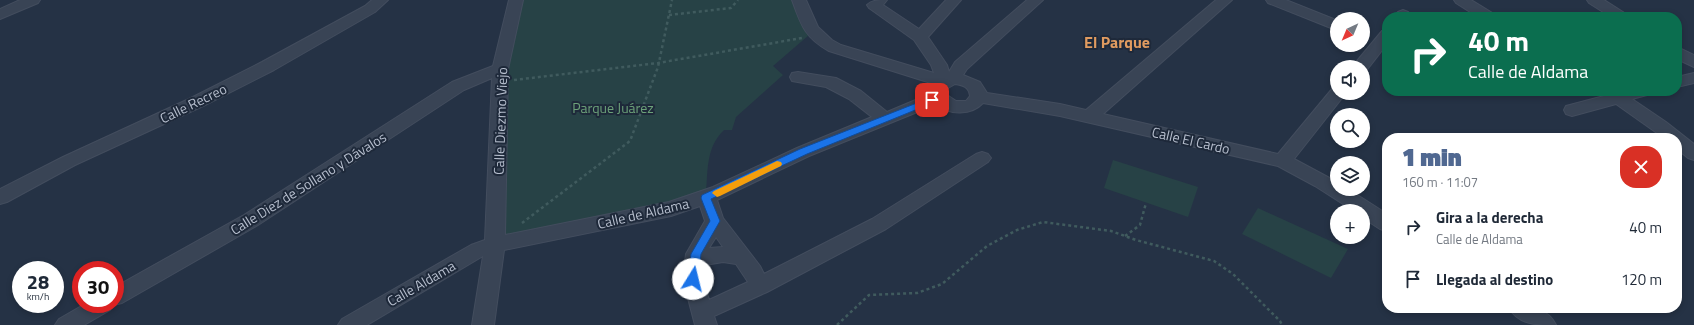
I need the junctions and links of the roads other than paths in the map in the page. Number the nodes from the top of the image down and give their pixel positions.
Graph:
1 (33, 0) edge
2 (381, 0) edge
3 (516, 0) edge
4 (799, 0) edge
5 (880, 0) edge
6 (954, 0) edge
7 (1036, 0) edge
8 (1225, 0) edge
9 (1273, 0) edge
10 (1461, 0) edge
11 (1594, 0) edge
12 (1481, 12) edge
13 (1613, 12) edge
14 (0, 14) edge
15 (1330, 23) dead end
16 (920, 37) junction
17 (1382, 40) edge
18 (1682, 55) edge
19 (1366, 60) edge
20 (1694, 62) edge
21 (500, 75) junction
22 (798, 77) dead end
23 (1694, 78) edge
24 (1682, 81) edge
25 (946, 85) junction
26 (1608, 96) edge
27 (1616, 96) edge
28 (979, 97) junction
29 (1332, 100) edge
30 (1572, 110) dead end
31 (1089, 117) junction
32 (884, 118) junction
33 (1668, 133) edge
34 (1682, 144) edge
35 (1694, 154) edge
36 (982, 158) dead end
37 (1282, 161) junction
38 (0, 197) edge
39 (706, 198) junction
40 (715, 221) junction
41 (1382, 221) edge
42 (495, 244) junction
43 (741, 257) junction
44 (696, 260) junction
45 (760, 286) junction
46 (124, 292) edge
47 (87, 313) edge
48 (1527, 313) edge
49 (704, 318) edge
50 (66, 325) edge
51 (349, 325) edge
52 (483, 325) edge
53 (1546, 325) edge

1 - 14 street
2 - 38 street, Calle Recreo
3 - 21 street, Calle Diezmo Viejo
4 - 25 street
5 - 16 street
6 - 16 street
7 - 25 street
8 - 31 street
9 - 15 street
10 - 12 street
11 - 13 street
16 - 25 street
17 - 19 street
18 - 20 street
21 - 42 street, Calle Diezmo Viejo
21 - 46 street, Calle Diez de Sollano y Dávalos
22 - 32 street
23 - 24 street
25 - 28 street
25 - 28 street
25 - 32 street, Calle de Aldama
26 - 30 street
27 - 33 street
28 - 31 street, Calle El Cardo
29 - 37 street
31 - 37 street, Calle El Cardo
32 - 39 street, Calle de Aldama
34 - 35 street
36 - 45 street
37 - 41 street, Calle El Cardo
39 - 40 street
39 - 42 street, Calle de Aldama
40 - 43 street
40 - 44 street
42 - 51 street, Calle Aldama
42 - 52 street, Calle Diezmo Viejo
43 - 44 street
43 - 45 street
44 - 49 street
45 - 49 street
47 - 50 street
48 - 53 street

